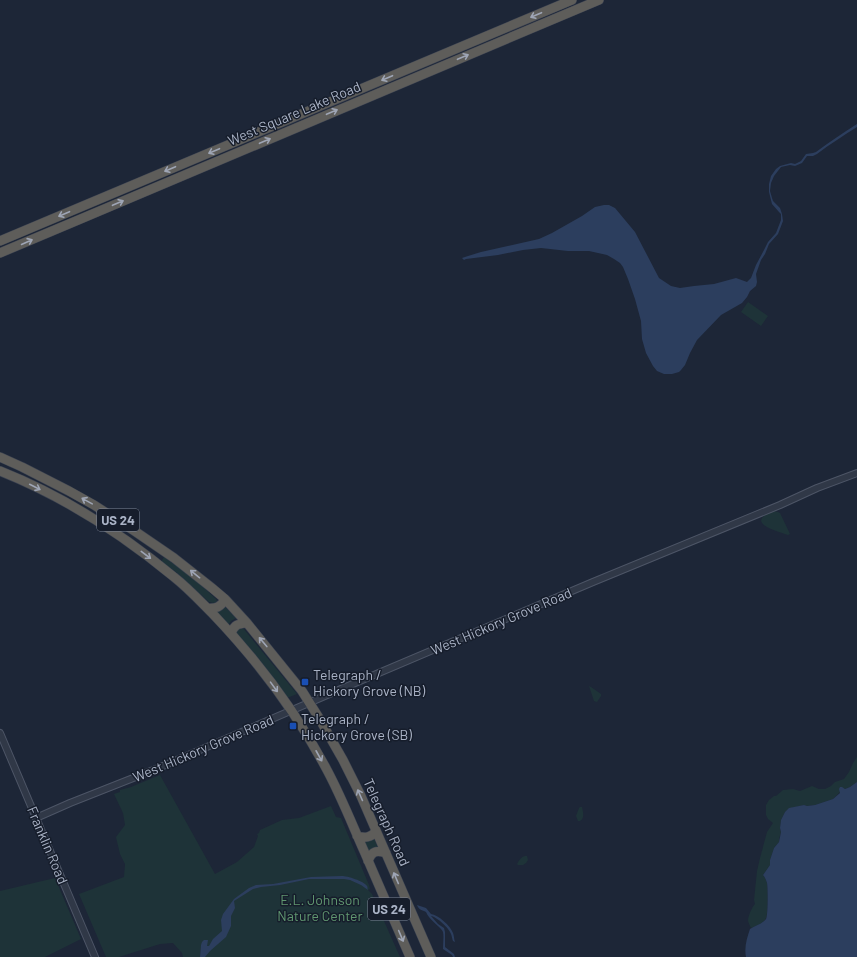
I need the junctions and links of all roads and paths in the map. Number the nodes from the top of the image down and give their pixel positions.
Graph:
1 (572, 0) edge
2 (599, 0) edge
3 (0, 241) edge
4 (0, 254) edge
5 (0, 457) edge
6 (0, 471) edge
7 (857, 473) edge
8 (225, 599) junction
9 (207, 608) junction
10 (247, 623) junction
11 (231, 633) junction
12 (310, 702) junction
13 (291, 711) junction
14 (0, 733) edge
15 (36, 818) junction
16 (376, 831) junction
17 (357, 836) junction
18 (386, 854) junction
19 (368, 861) junction
20 (95, 957) edge
21 (410, 957) edge
22 (431, 957) edge

1 -> 3 highway, West Square Lake Road
4 -> 2 highway, West Square Lake Road
8 -> 5 highway, US 24
6 -> 9 highway, US 24
7 - 12 street, West Hickory Grove Road
8 - 9 highway
8 - 10 highway, US 24
9 - 11 highway, US 24
10 - 11 highway
12 -> 10 highway, US 24
11 -> 13 highway, US 24
12 - 13 street, West Hickory Grove Road
16 -> 12 highway, Telegraph Road / US 24
13 - 15 street, West Hickory Grove Road
13 -> 17 highway, US 24
14 - 15 street, Franklin Road
15 - 20 street, Franklin Road
16 - 17 highway
16 - 18 highway, Telegraph Road / US 24
17 - 19 highway, US 24
18 - 19 highway
22 -> 18 highway, Telegraph Road / US 24
19 -> 21 highway, US 24

